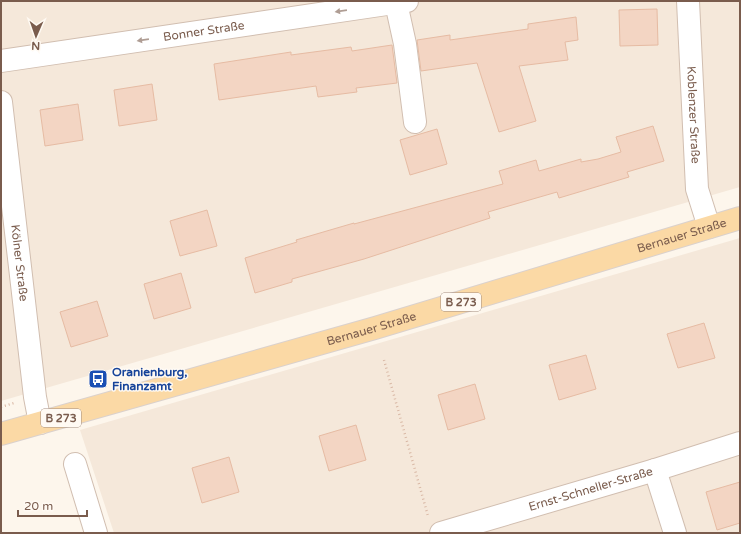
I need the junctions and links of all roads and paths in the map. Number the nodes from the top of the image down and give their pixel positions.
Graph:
1 (688, 1) edge
2 (402, 2) edge
3 (1, 61) edge
4 (1, 102) edge
5 (414, 122) dead end
6 (740, 218) edge
7 (708, 227) junction
8 (384, 360) dead end
9 (40, 423) junction
10 (1, 434) edge
11 (740, 443) edge
12 (75, 464) dead end
13 (655, 470) junction
14 (435, 526) edge
15 (96, 533) edge
16 (674, 533) edge

1 - 7 street, Koblenzer Straße
2 -> 3 street, Bonner Straße
2 - 5 street
4 - 9 street, Kölner Straße
6 - 7 main road, Bernauer Straße / B 273
7 - 9 main road, Bernauer Straße / B 273
8 - 14 path
9 - 10 main road, Bernauer Straße / B 273
11 - 13 street, Ernst-Schneller-Straße
12 - 15 street
13 - 14 street, Ernst-Schneller-Straße
13 - 16 street

